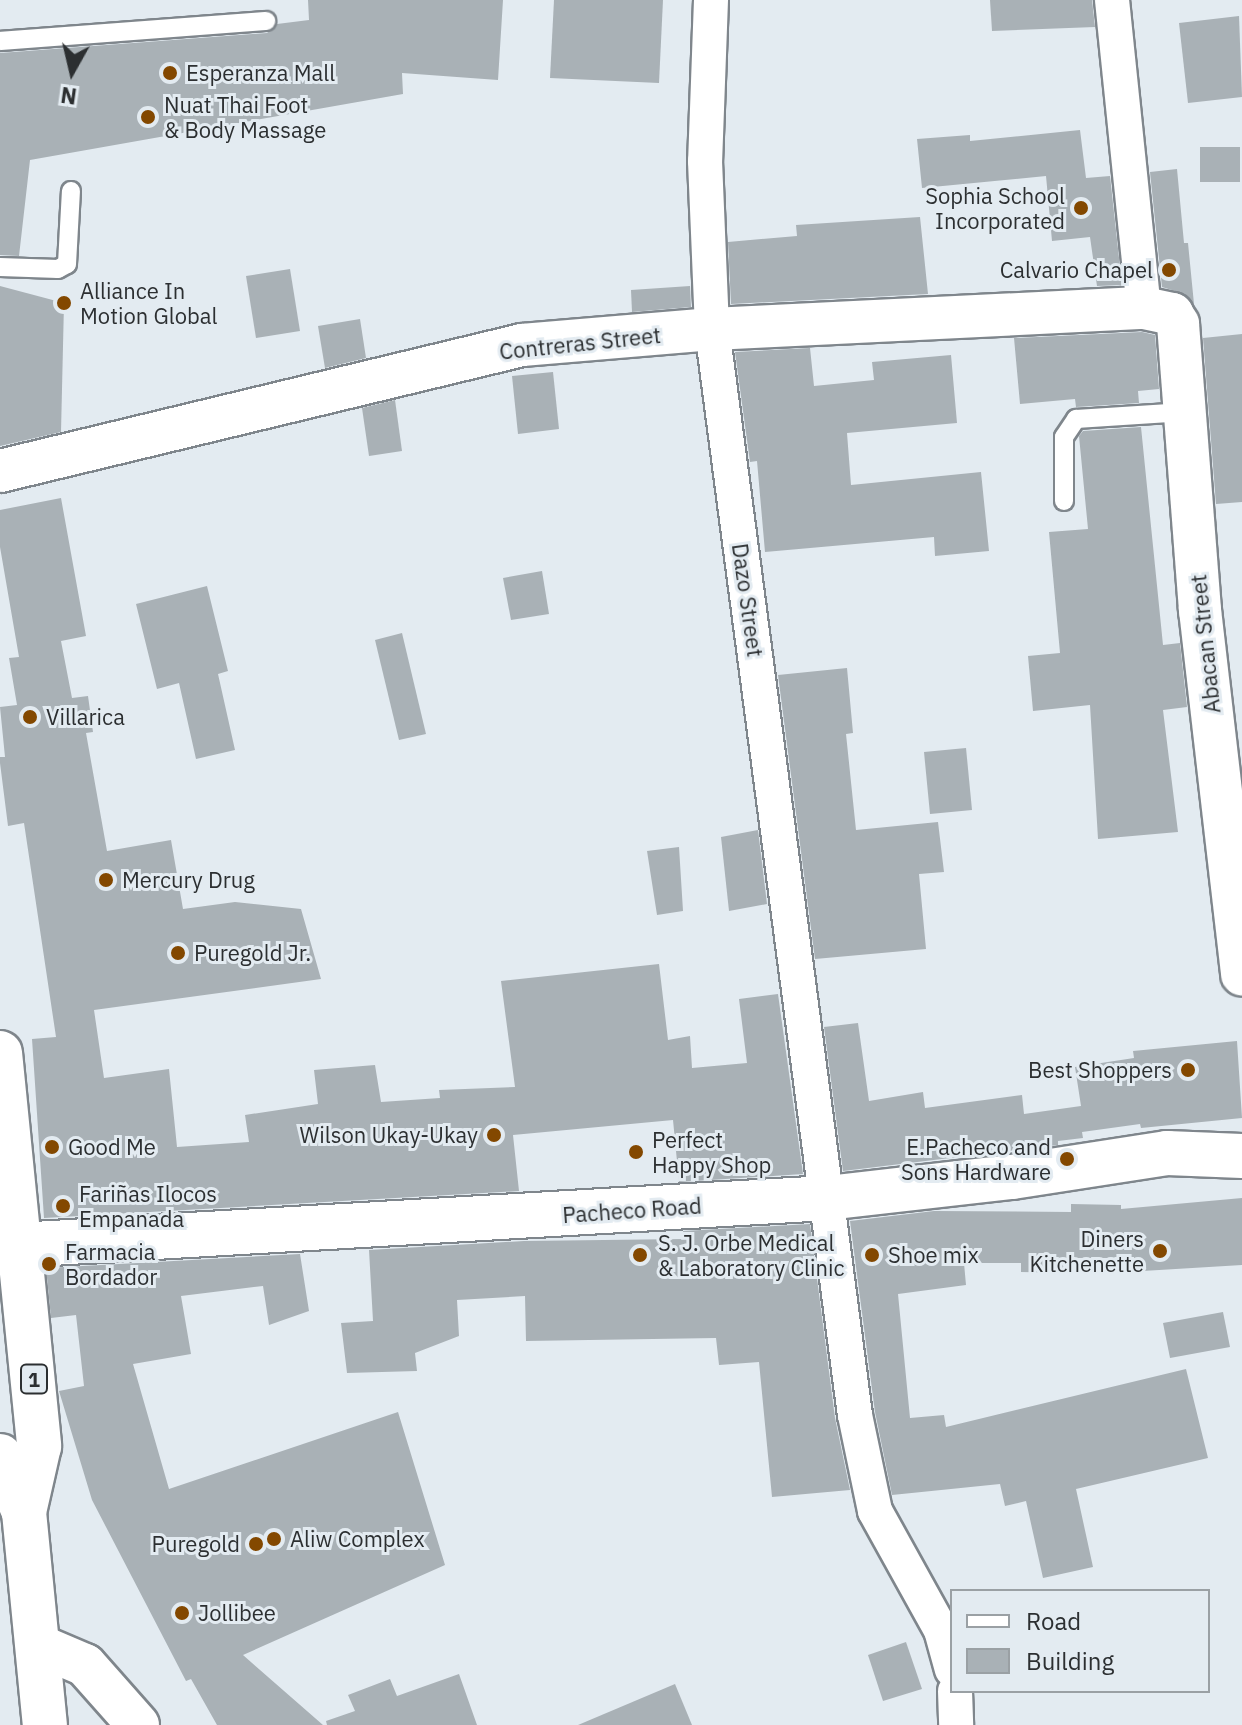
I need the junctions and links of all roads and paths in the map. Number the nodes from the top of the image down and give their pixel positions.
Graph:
1 (711, 0) edge
2 (1112, 0) edge
3 (266, 21) dead end
4 (0, 41) edge
5 (71, 191) dead end
6 (0, 267) edge
7 (1158, 311) junction
8 (712, 329) junction
9 (1185, 412) junction
10 (0, 471) edge
11 (1064, 501) dead end
12 (1242, 975) edge
13 (0, 1053) edge
14 (1242, 1156) edge
15 (827, 1198) junction
16 (10, 1246) edge
17 (0, 1456) edge
18 (24, 1512) junction
19 (38, 1645) junction
20 (950, 1663) edge
21 (955, 1693) edge
22 (45, 1725) edge
23 (138, 1725) edge
24 (956, 1725) edge

1 - 8 street, Dazo Street
2 - 7 street, Abacan Street
3 - 4 lane
5 - 6 lane
7 - 8 street, Contreras Street
7 - 9 street, Abacan Street
8 - 10 street, Contreras Street
8 - 15 street, Dazo Street
9 - 11 lane
9 - 12 street, Abacan Street
13 - 16 main road, 1
14 - 15 main road, Pacheco Road
15 - 16 main road, Pacheco Road
15 - 20 street, Dazo Street
16 - 18 main road, 1
17 - 18 main road, 1
18 - 19 main road, 1
19 - 22 main road, 1
19 - 23 street
21 - 24 street

